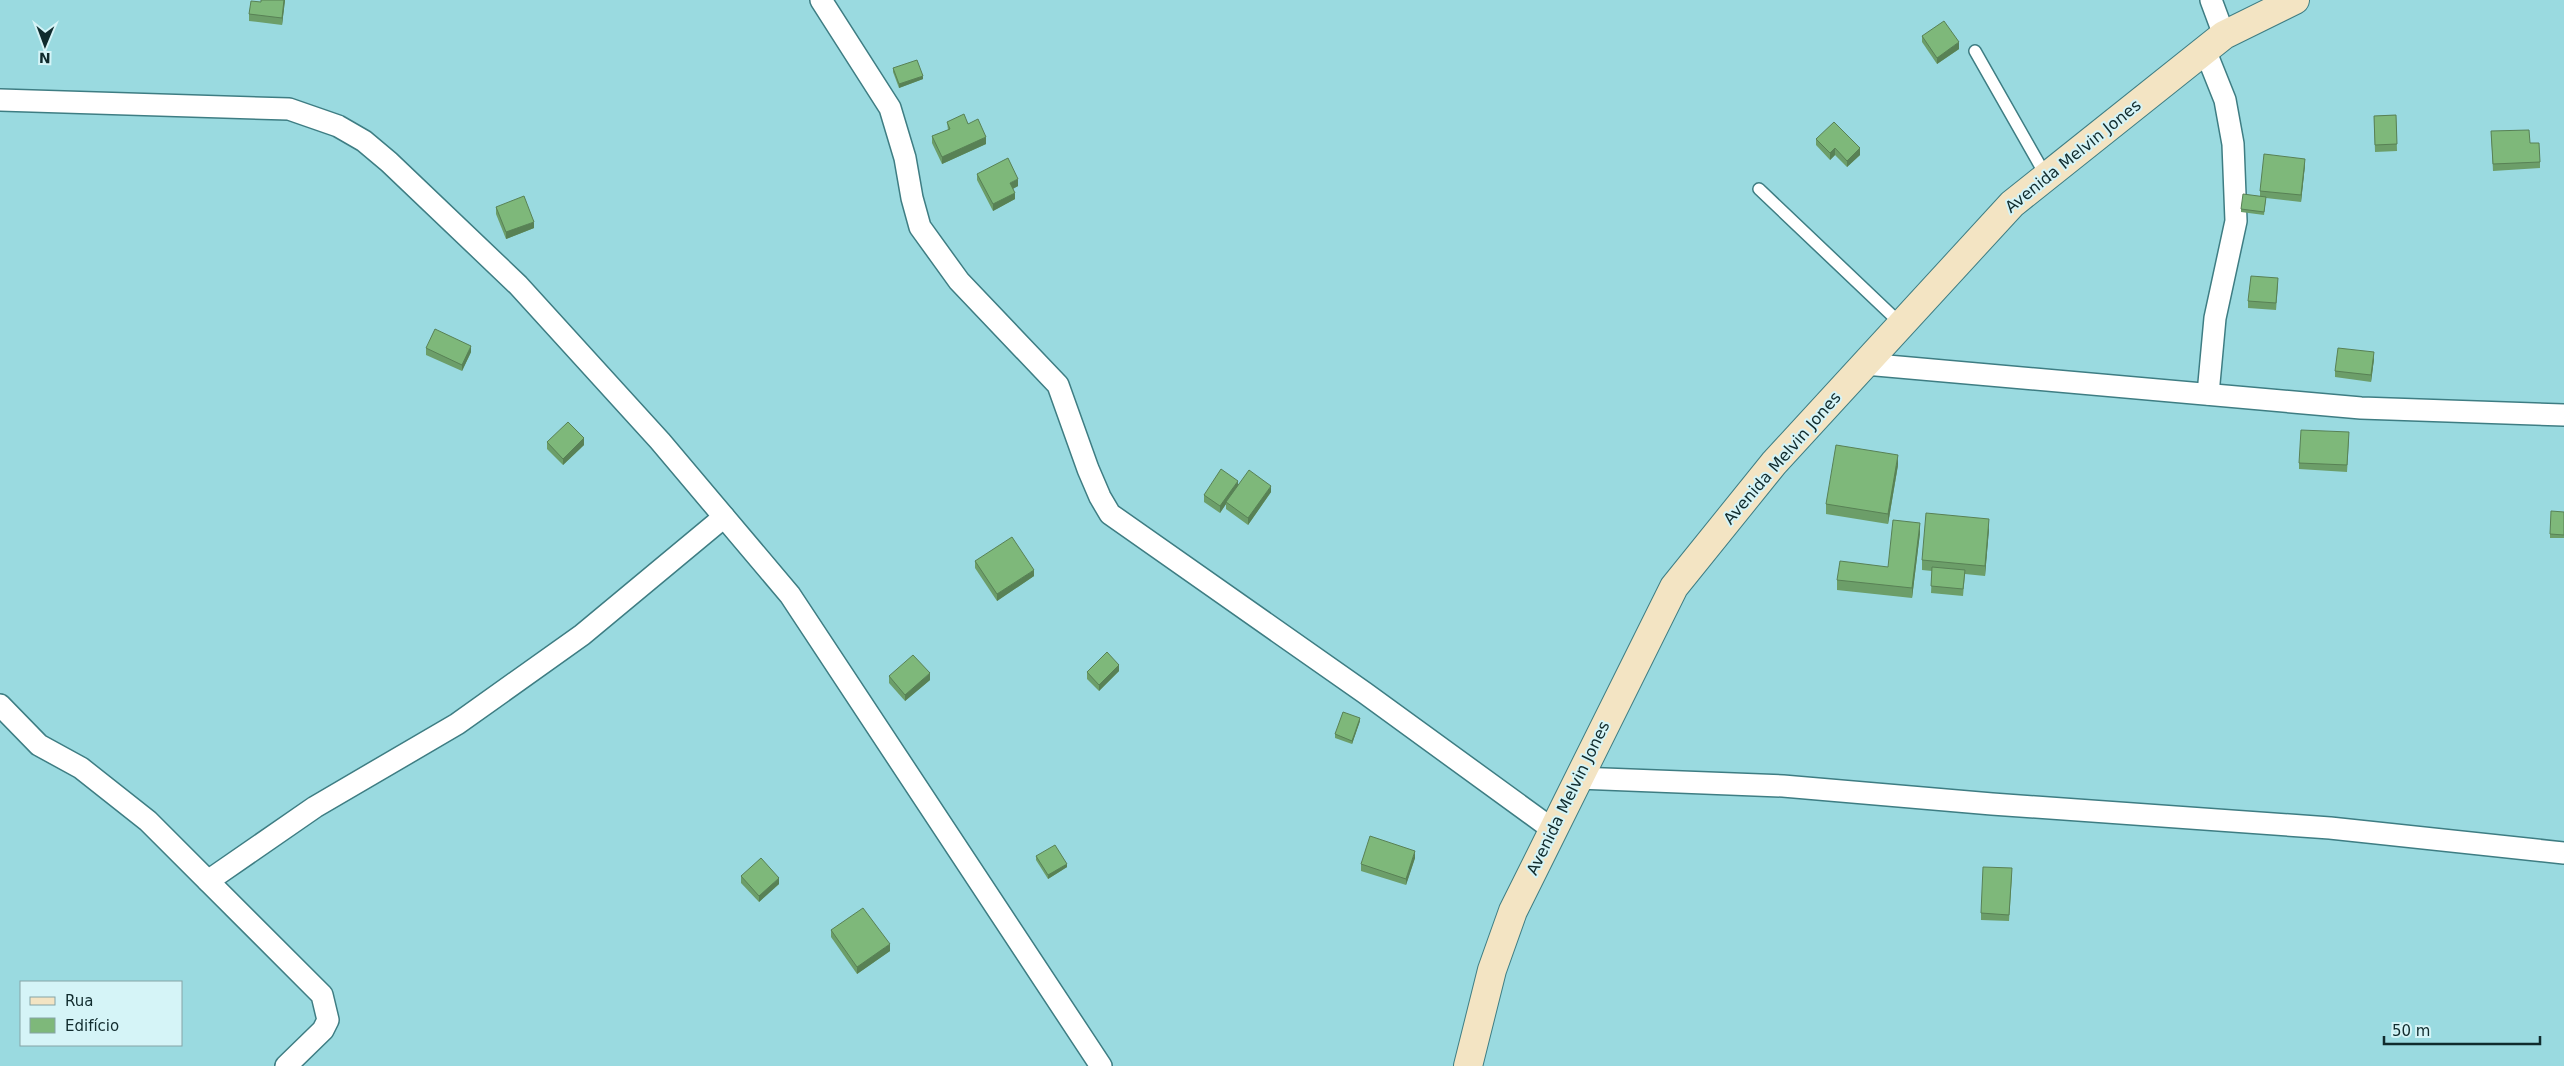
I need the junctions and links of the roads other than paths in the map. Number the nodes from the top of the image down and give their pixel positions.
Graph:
1 (821, 0) edge
2 (2211, 0) edge
3 (2294, 0) edge
4 (2215, 42) junction
5 (1975, 51) dead end
6 (0, 100) edge
7 (2046, 176) junction
8 (1759, 188) dead end
9 (1901, 324) junction
10 (1864, 364) junction
11 (2208, 394) junction
12 (2564, 415) edge
13 (724, 517) junction
14 (0, 705) edge
15 (1578, 778) junction
16 (1552, 829) junction
17 (2564, 853) edge
18 (208, 881) junction
19 (286, 1066) edge
20 (1101, 1066) edge
21 (1468, 1066) edge

1 - 16 street
2 - 4 street
3 - 4 street, Avenida Melvin Jones
4 - 7 street, Avenida Melvin Jones
4 - 11 street
5 - 7 lane
6 - 13 street
7 - 9 street, Avenida Melvin Jones
8 - 9 lane
9 - 10 street, Avenida Melvin Jones
10 - 11 street
10 - 15 street, Avenida Melvin Jones
11 - 12 street
13 - 18 street
13 - 20 street
14 - 18 street
15 - 16 street, Avenida Melvin Jones
15 - 17 street
16 - 21 street, Avenida Melvin Jones
18 - 19 street

